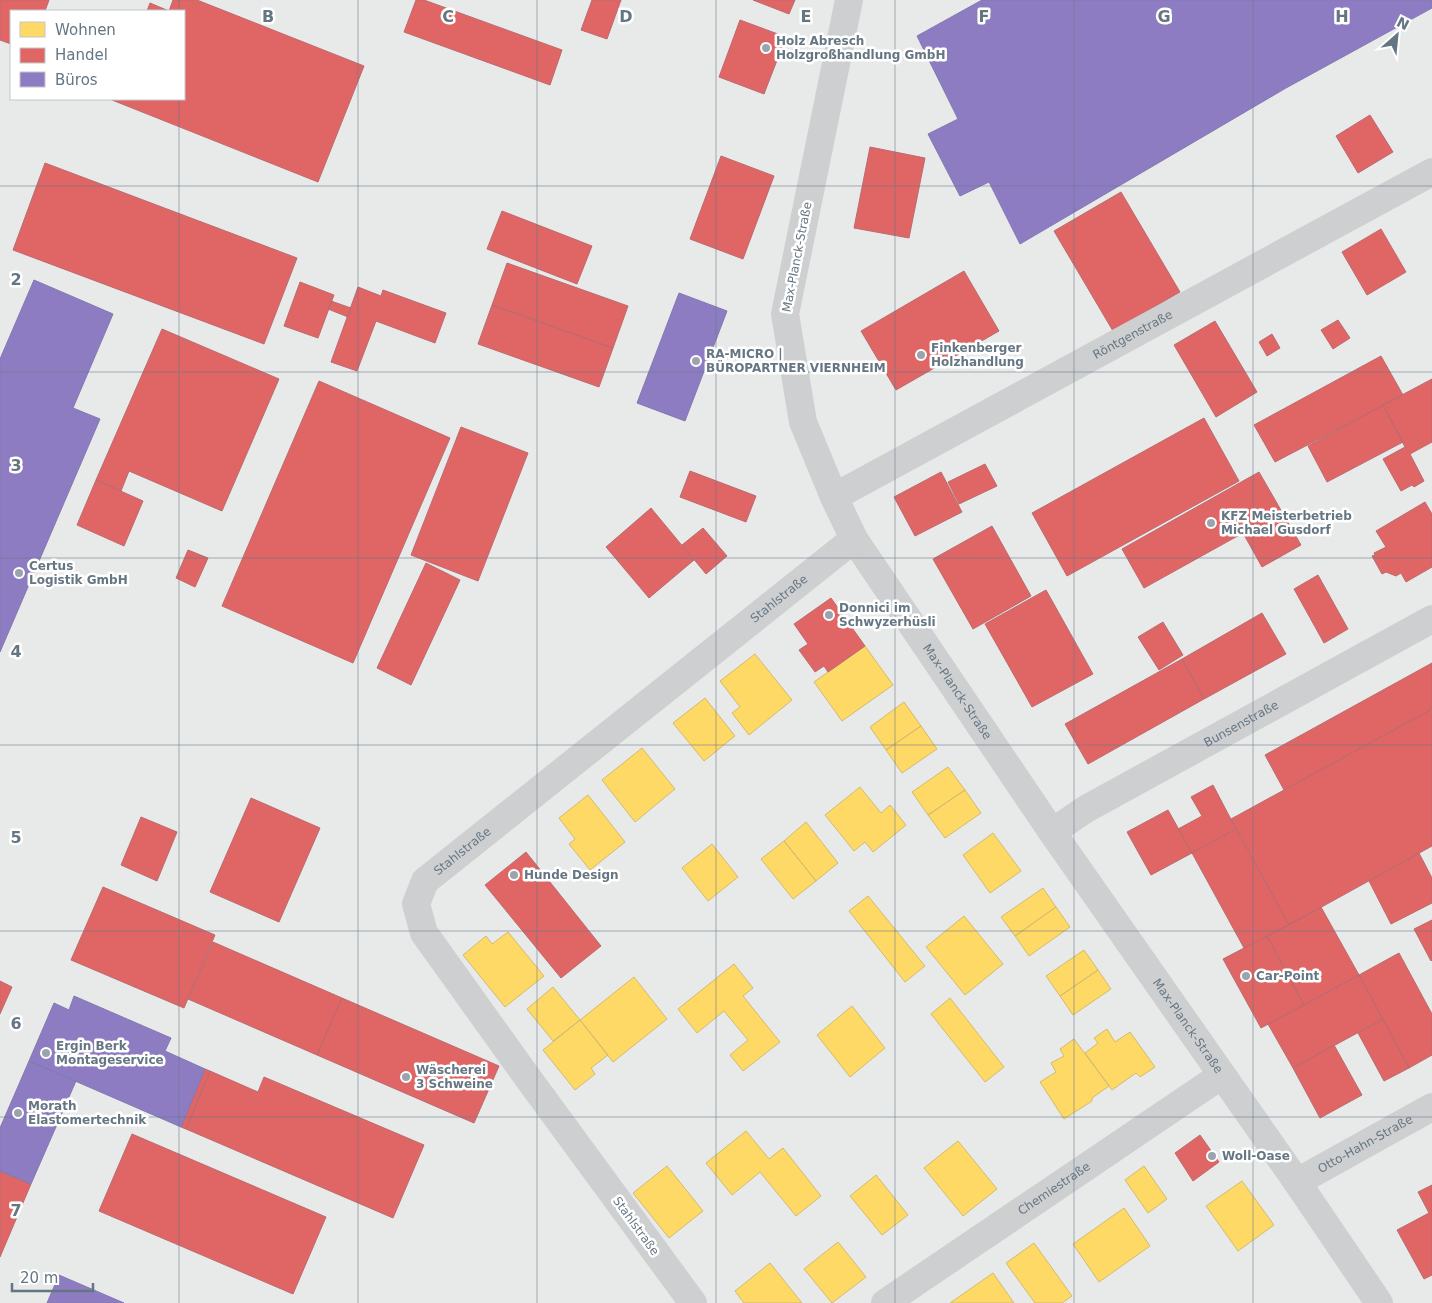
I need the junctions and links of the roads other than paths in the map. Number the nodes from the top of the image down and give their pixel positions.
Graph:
1 (849, 0) edge
2 (1432, 172) edge
3 (834, 497) junction
4 (854, 539) junction
5 (1432, 620) edge
6 (1052, 832) junction
7 (1222, 1074) junction
8 (1432, 1107) edge
9 (1297, 1182) junction
10 (693, 1303) edge
11 (885, 1303) edge
12 (1379, 1303) edge

1 - 3 street, Max-Planck-Straße
2 - 3 street, Röntgenstraße
3 - 4 street, Max-Planck-Straße
4 - 6 street, Max-Planck-Straße
4 - 10 street, Stahlstraße
5 - 6 street, Bunsenstraße
6 - 7 street, Max-Planck-Straße
7 - 9 street, Max-Planck-Straße
7 - 11 street, Chemiestraße
8 - 9 street, Otto-Hahn-Straße
9 - 12 street, Max-Planck-Straße

